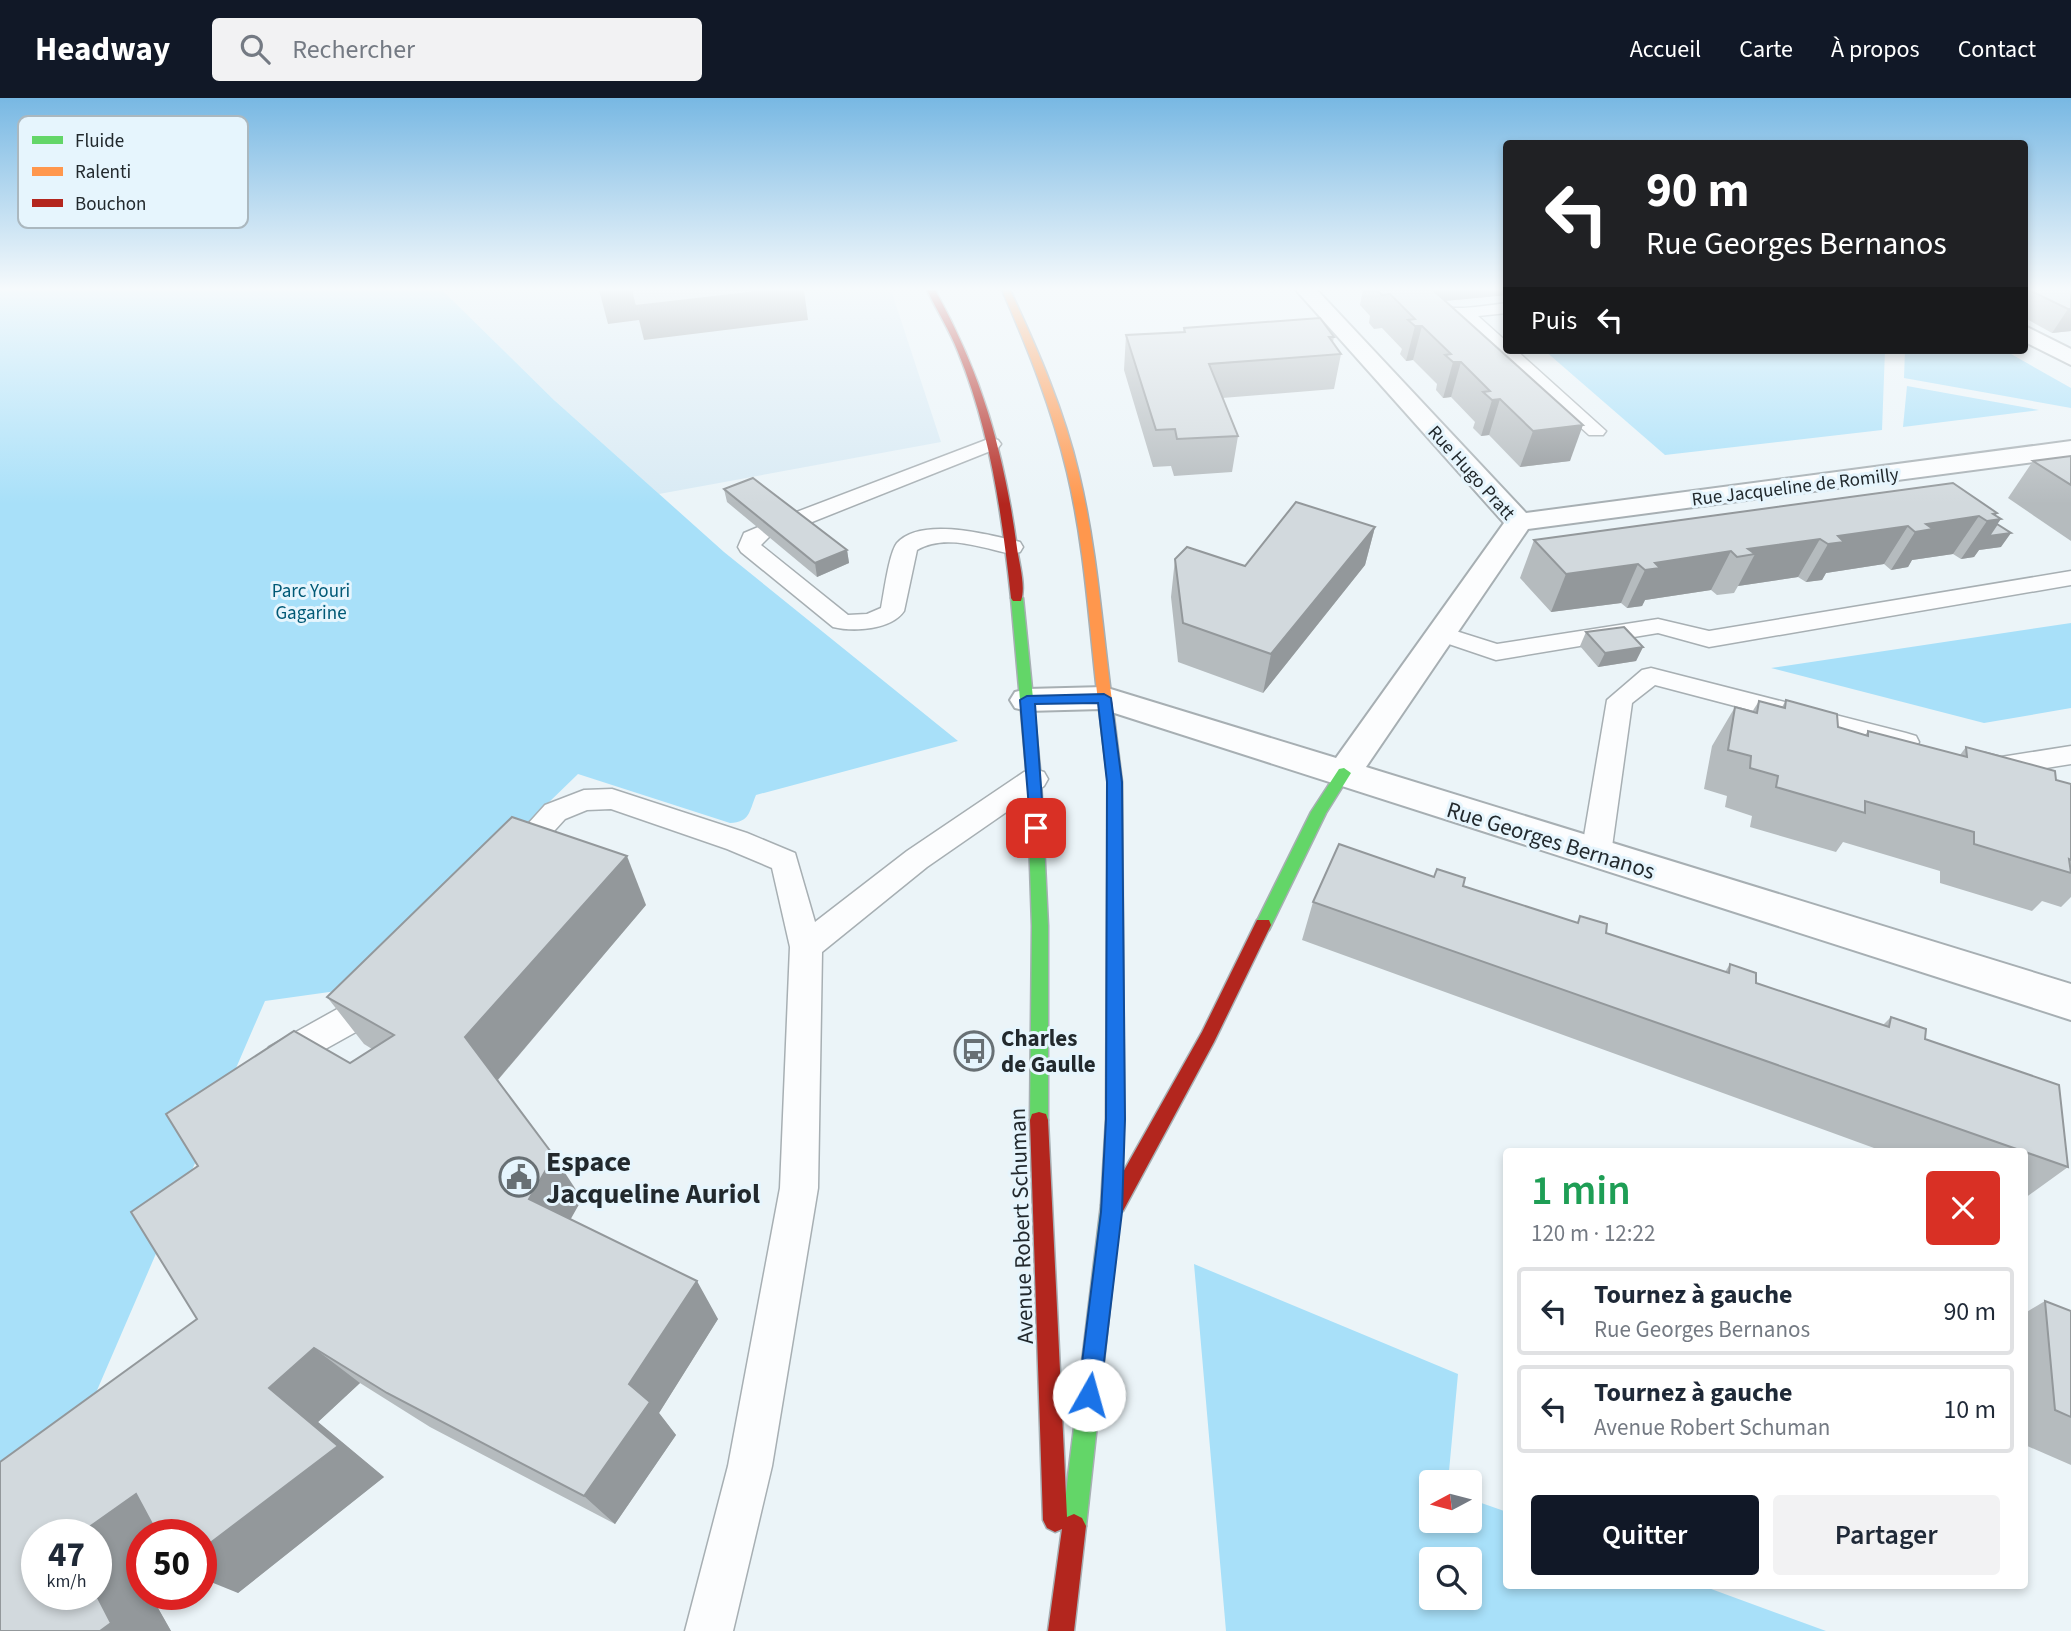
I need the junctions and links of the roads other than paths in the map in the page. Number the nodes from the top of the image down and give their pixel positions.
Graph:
1 (966, 362) edge
2 (1038, 362) edge
3 (1372, 362) edge
4 (1518, 362) edge
5 (1596, 431) dead end
6 (991, 444) junction
7 (2071, 449) edge
8 (794, 520) edge
9 (1519, 522) junction
10 (763, 532) edge
11 (1012, 547) junction
12 (2071, 578) edge
13 (1440, 633) junction
14 (1104, 698) junction
15 (1027, 700) junction
16 (1934, 749) edge
17 (2071, 755) edge
18 (1960, 756) edge
19 (1344, 773) junction
20 (1034, 779) junction
21 (1596, 854) junction
22 (499, 871) edge
23 (806, 947) junction
24 (397, 978) edge
25 (2071, 1002) edge
26 (281, 1058) edge
27 (1111, 1212) junction
28 (709, 1631) edge
29 (1060, 1631) edge

1 - 6 main road, Avenue Robert Schuman
2 - 14 main road, Avenue Robert Schuman
3 - 9 street, Rue Hugo Pratt
4 - 5 lane
6 - 8 lane
6 - 11 main road, Avenue Robert Schuman
7 - 9 street, Rue Jacqueline de Romilly
9 - 13 street, Rue Hugo Pratt
10 - 11 lane
11 - 15 main road, Avenue Robert Schuman
12 - 13 lane
13 - 19 street, Rue Hugo Pratt
14 - 15 street, Rue Georges Bernanos
14 - 19 street, Rue Georges Bernanos
14 - 27 main road, Avenue Robert Schuman
15 - 20 main road, Avenue Robert Schuman
16 - 21 lane
17 - 18 lane
19 - 21 street, Rue Georges Bernanos
19 - 27 main road
20 - 23 lane
20 - 29 main road, Avenue Robert Schuman
21 - 25 street, Rue Georges Bernanos
22 - 23 lane
23 - 28 lane
24 - 26 lane
27 - 29 main road, Avenue Robert Schuman

